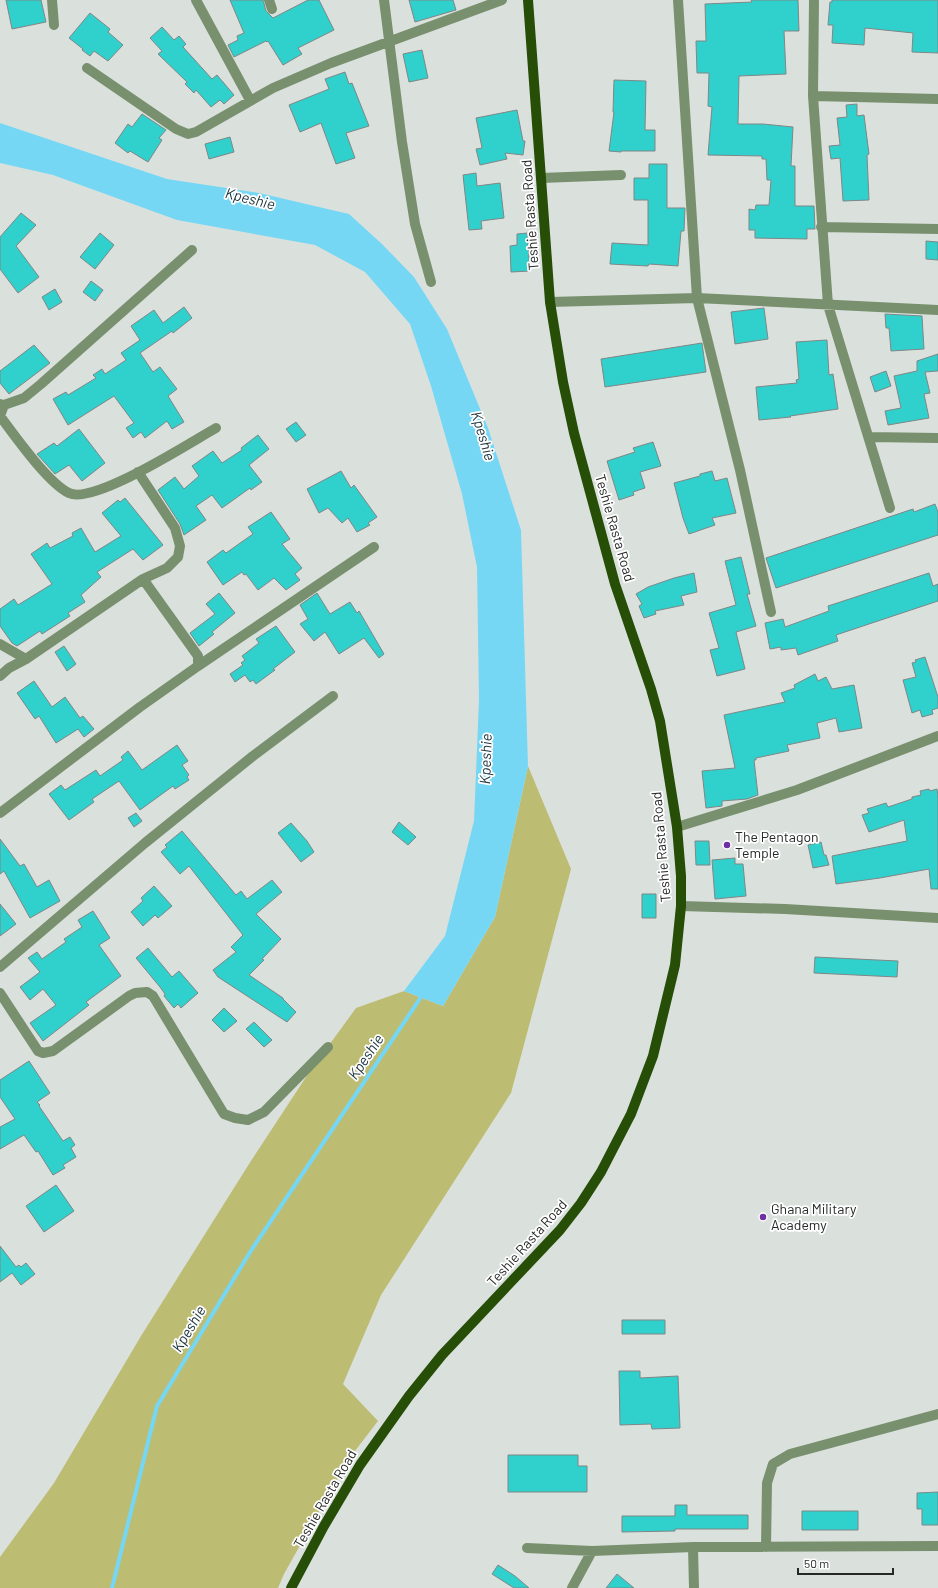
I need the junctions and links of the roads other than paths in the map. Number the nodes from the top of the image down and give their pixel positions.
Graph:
1 (52, 0) edge
2 (196, 0) edge
3 (384, 0) edge
4 (502, 0) edge
5 (528, 0) edge
6 (678, 0) edge
7 (814, 0) edge
8 (54, 25) dead end
9 (389, 41) junction
10 (87, 68) dead end
11 (813, 96) junction
12 (938, 99) edge
13 (250, 100) junction
14 (621, 175) dead end
15 (541, 178) junction
16 (821, 227) junction
17 (938, 229) edge
18 (192, 250) dead end
19 (431, 282) dead end
20 (697, 298) junction
21 (550, 302) junction
22 (828, 305) junction
23 (938, 310) edge
24 (2, 404) edge
25 (216, 428) dead end
26 (869, 438) junction
27 (938, 438) edge
28 (138, 472) junction
29 (890, 508) dead end
30 (374, 547) dead end
31 (143, 579) junction
32 (771, 612) dead end
33 (0, 644) edge
34 (26, 659) junction
35 (198, 666) junction
36 (0, 676) edge
37 (333, 696) dead end
38 (938, 736) edge
39 (0, 814) edge
40 (677, 827) junction
41 (681, 906) junction
42 (938, 918) edge
43 (0, 967) edge
44 (0, 993) edge
45 (328, 1047) dead end
46 (938, 1414) edge
47 (938, 1546) edge
48 (694, 1547) junction
49 (766, 1547) junction
50 (527, 1548) dead end
51 (592, 1551) junction
52 (291, 1588) edge
53 (572, 1588) edge
54 (694, 1588) edge

1 - 8 street
2 - 13 street
3 - 9 street
4 - 9 street
5 - 15 main road, Teshie Rasta Road
6 - 20 street
7 - 11 street
9 - 13 street
9 - 19 street
10 - 13 street
11 - 12 street
11 - 16 street
14 - 15 street
15 - 21 main road, Teshie Rasta Road
16 - 17 street
16 - 22 street
18 - 24 street
20 - 21 street
20 - 22 street
20 - 32 street
21 - 40 main road, Teshie Rasta Road
22 - 23 street
22 - 26 street
24 - 28 street
25 - 28 street
26 - 27 street
26 - 29 street
28 - 31 street
30 - 35 street
31 - 34 street
31 - 35 street
33 - 34 street
34 - 36 street
35 - 39 street
37 - 43 street
38 - 40 street
40 - 41 main road, Teshie Rasta Road
41 - 42 street
41 - 52 main road, Teshie Rasta Road
44 - 45 street
46 - 49 street
47 - 49 street
48 - 49 street
48 - 51 street
48 - 54 street
50 - 51 street
51 - 53 street

